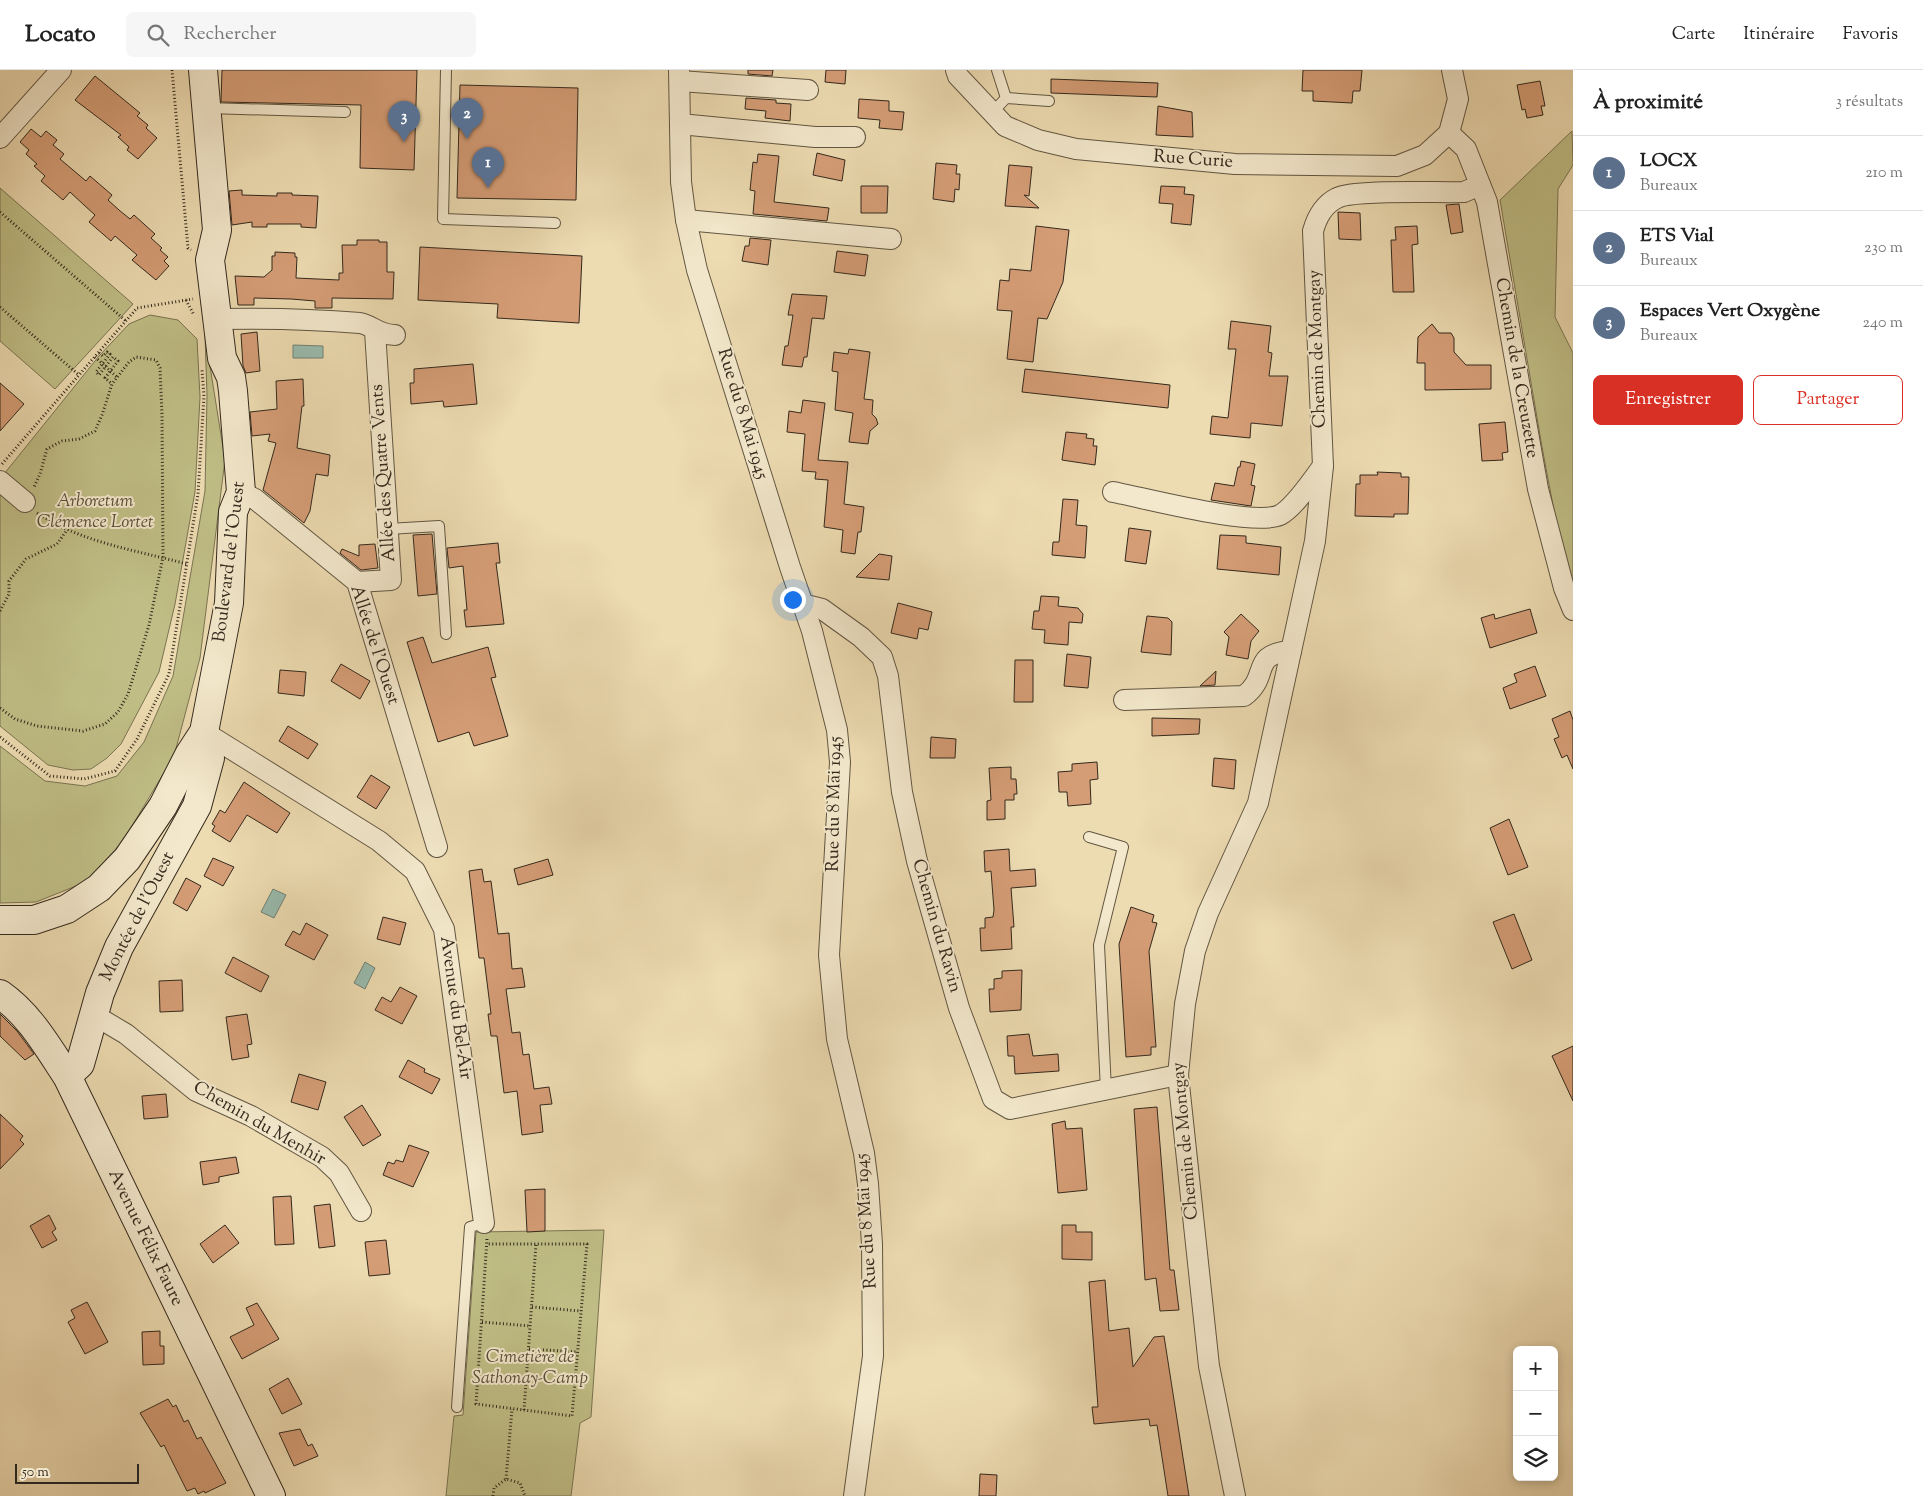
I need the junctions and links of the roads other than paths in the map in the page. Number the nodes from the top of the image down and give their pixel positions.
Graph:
1 (61, 70) edge
2 (203, 70) edge
3 (446, 70) edge
4 (956, 70) edge
5 (997, 70) edge
6 (1452, 70) edge
7 (679, 76) edge
8 (808, 90) dead end
9 (1006, 98) junction
10 (1049, 101) dead end
11 (206, 108) junction
12 (345, 112) dead end
13 (992, 113) junction
14 (680, 124) junction
15 (1449, 133) junction
16 (854, 137) dead end
17 (0, 138) edge
18 (1480, 185) junction
19 (686, 220) junction
20 (555, 222) dead end
21 (891, 239) dead end
22 (206, 319) junction
23 (375, 331) junction
24 (396, 335) dead end
25 (1323, 466) junction
26 (0, 481) edge
27 (242, 492) junction
28 (1113, 492) dead end
29 (25, 502) road end
30 (388, 529) junction
31 (357, 582) junction
32 (802, 604) junction
33 (1573, 610) edge
34 (446, 634) dead end
35 (1291, 651) junction
36 (1124, 700) dead end
37 (204, 732) junction
38 (189, 755) junction
39 (202, 785) junction
40 (1089, 837) dead end
41 (436, 847) dead end
42 (0, 920) edge
43 (0, 994) edge
44 (94, 1015) junction
45 (1178, 1075) junction
46 (67, 1076) junction
47 (1106, 1090) junction
48 (362, 1211) dead end
49 (484, 1223) joint
50 (458, 1407) dead end
51 (271, 1496) edge
52 (854, 1496) edge
53 (1235, 1496) edge

1 - 17 street
2 - 11 street, Boulevard de l'Ouest
3 - 20 lane
4 - 13 street, Rue Curie
5 - 9 lane
6 - 15 street
7 - 8 street
7 - 14 street, Rue du 8 Mai 1945
9 - 10 lane
9 - 13 lane
11 - 12 lane
11 - 22 street, Boulevard de l'Ouest
13 - 15 street, Rue Curie
14 - 16 street
14 - 19 street, Rue du 8 Mai 1945
15 - 18 street, Chemin de la Creuzette
18 - 25 street, Chemin de Montgay
18 - 33 street, Chemin de la Creuzette
19 - 21 street
19 - 32 street, Rue du 8 Mai 1945
22 - 23 street
22 - 27 street, Boulevard de l'Ouest
23 - 24 street
23 - 30 street, Allée des Quatre Vents
25 - 28 street
25 - 35 street, Chemin de Montgay
26 - 29 street
27 - 31 street, Allée de l'Ouest
27 - 37 street, Boulevard de l'Ouest
30 - 31 street, Allée des Quatre Vents
30 - 34 lane
31 - 41 street, Allée de l'Ouest
32 - 47 street, Chemin du Ravin
32 - 52 street, Rue du 8 Mai 1945
35 - 36 street
35 - 45 street, Chemin de Montgay
37 - 38 street, Boulevard de l'Ouest
37 - 39 street, Montée de l'Ouest
37 - 49 street, Avenue du Bel-Air
38 - 39 street
38 - 42 street, Boulevard de l'Ouest
39 - 44 street, Montée de l'Ouest
40 - 47 lane
43 - 46 street, Avenue Félix Faure
44 - 46 street, Montée de l'Ouest
44 - 48 street, Chemin du Menhir
45 - 47 street, Chemin du Ravin
45 - 53 street, Chemin de Montgay
46 - 51 street, Avenue Félix Faure
49 - 50 lane

